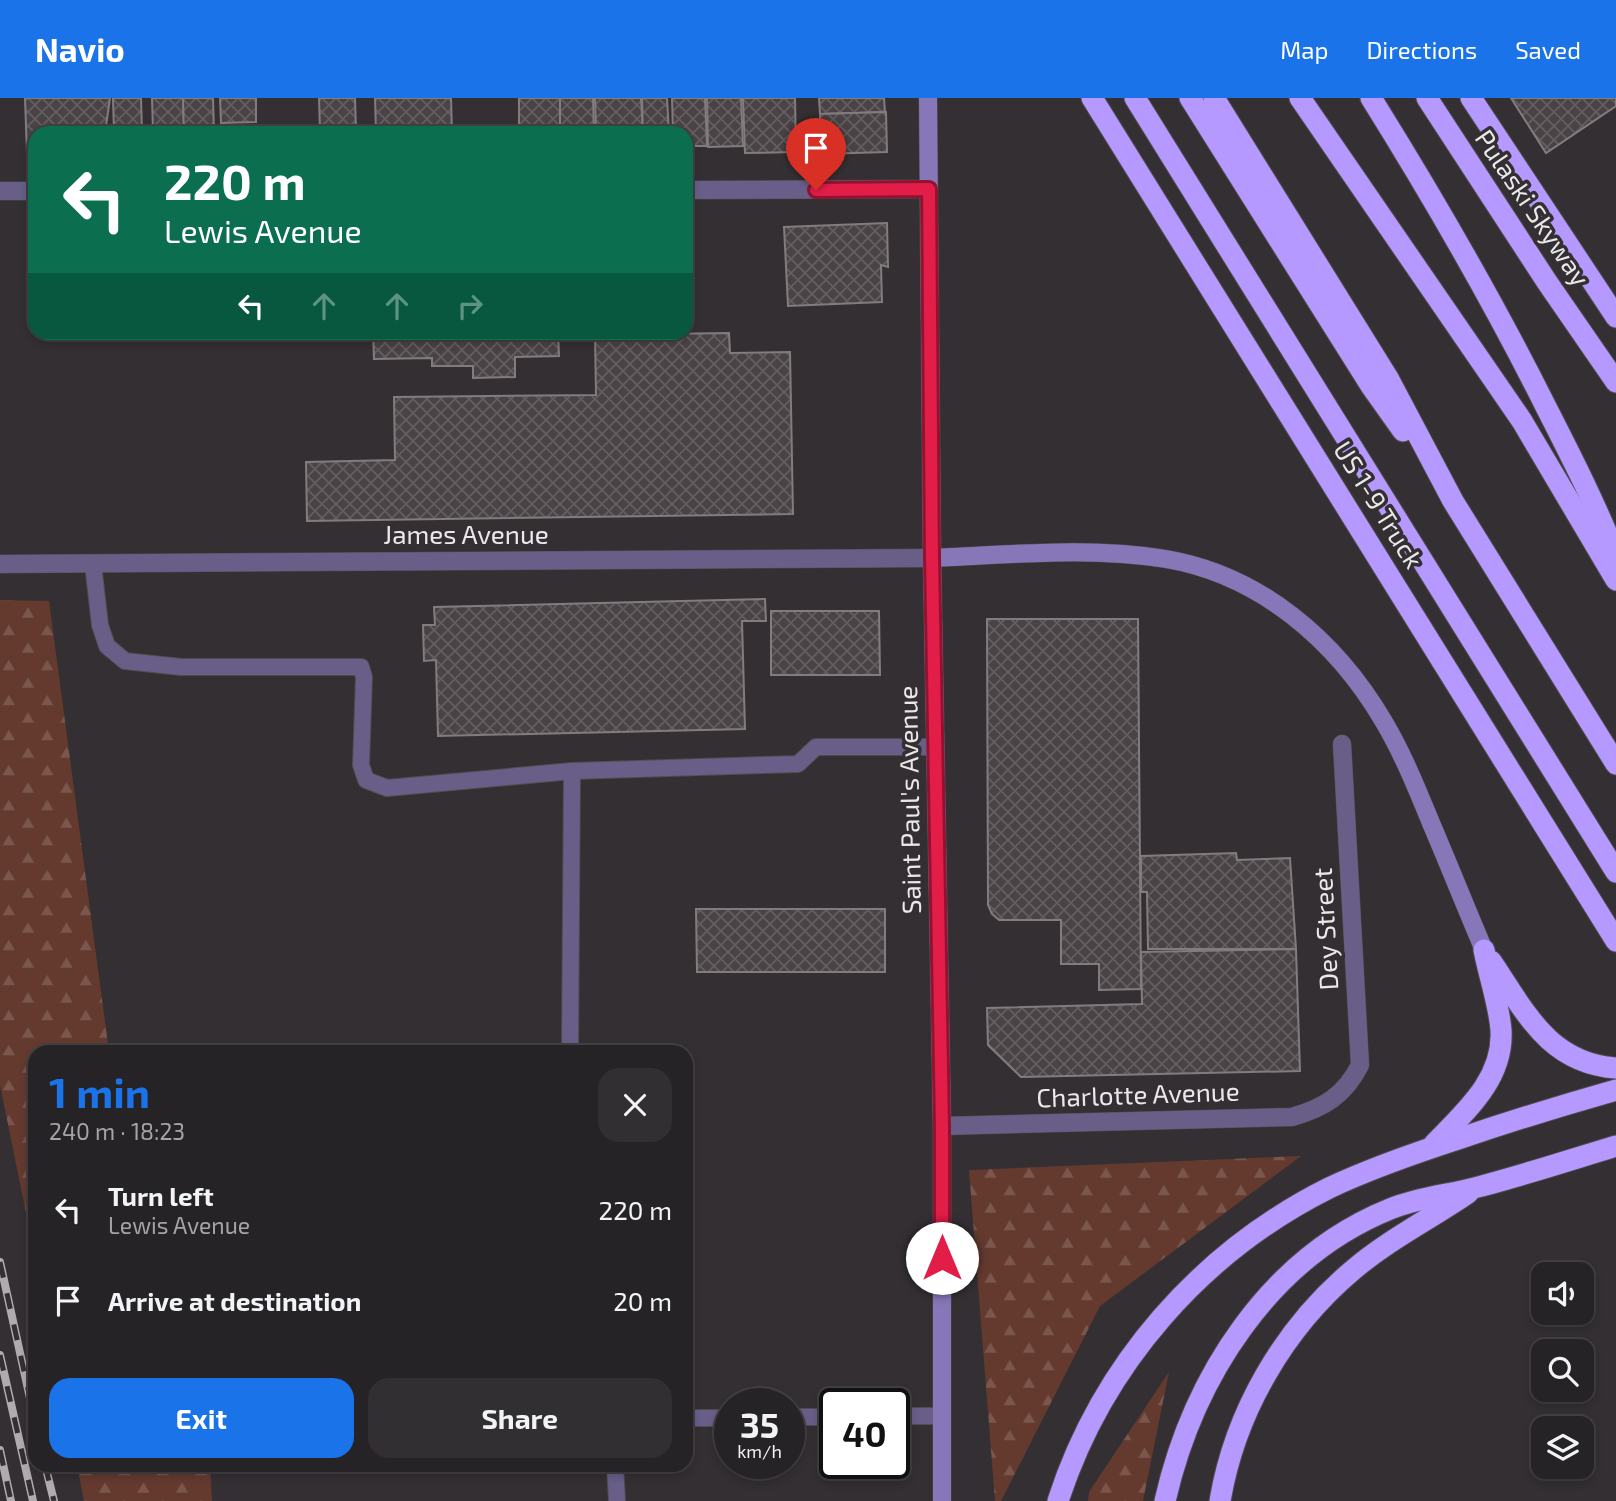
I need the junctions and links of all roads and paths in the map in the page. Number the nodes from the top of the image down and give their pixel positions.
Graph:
1 (928, 98) edge
2 (1093, 98) edge
3 (1135, 98) edge
4 (1190, 98) edge
5 (1214, 98) edge
6 (1300, 98) edge
7 (1371, 98) edge
8 (1427, 98) edge
9 (1471, 98) edge
10 (929, 189) junction
11 (693, 190) edge
12 (0, 191) edge
13 (28, 191) edge
14 (1616, 317) edge
15 (1616, 382) edge
16 (1453, 501) junction
17 (1616, 556) edge
18 (932, 558) junction
19 (0, 564) edge
20 (93, 564) junction
21 (1616, 580) edge
22 (1342, 744) dead end
23 (935, 747) junction
24 (1616, 764) edge
25 (572, 771) junction
26 (1616, 872) edge
27 (1616, 941) edge
28 (1484, 950) junction
29 (570, 1045) edge
30 (1616, 1068) edge
31 (1616, 1090) edge
32 (1331, 1101) joint
33 (942, 1126) junction
34 (1616, 1146) edge
35 (1431, 1148) junction
36 (1476, 1188) junction
37 (910, 1416) edge
38 (941, 1416) junction
39 (693, 1418) edge
40 (714, 1418) edge
41 (615, 1472) edge
42 (617, 1501) edge
43 (942, 1501) edge
44 (1058, 1501) edge
45 (1165, 1501) edge
46 (1220, 1501) edge

1 - 10 street, Saint Paul's Avenue
2 - 27 highway, US 1-9 Truck
3 - 26 highway
4 - 16 highway
5 - 16 highway
6 - 21 highway
7 - 17 highway
8 - 15 highway, Pulaski Skyway
9 - 14 highway, Pulaski Skyway
10 - 11 street
10 - 18 street, Saint Paul's Avenue
12 - 13 street
16 - 24 highway
18 - 20 street, James Avenue
18 - 23 street, Saint Paul's Avenue
18 - 28 street
19 - 20 street, James Avenue
20 - 25 lane
22 - 32 street, Dey Street
23 - 25 lane
23 - 33 street, Saint Paul's Avenue
25 - 29 lane
28 - 30 highway
28 - 35 highway
31 - 35 highway
32 - 33 street, Charlotte Avenue
33 - 38 street, Saint Paul's Avenue
34 - 36 highway
35 - 44 highway
36 - 45 highway
36 - 46 highway
37 - 38 lane
38 - 43 street, Saint Paul's Avenue
39 - 40 lane
41 - 42 lane

